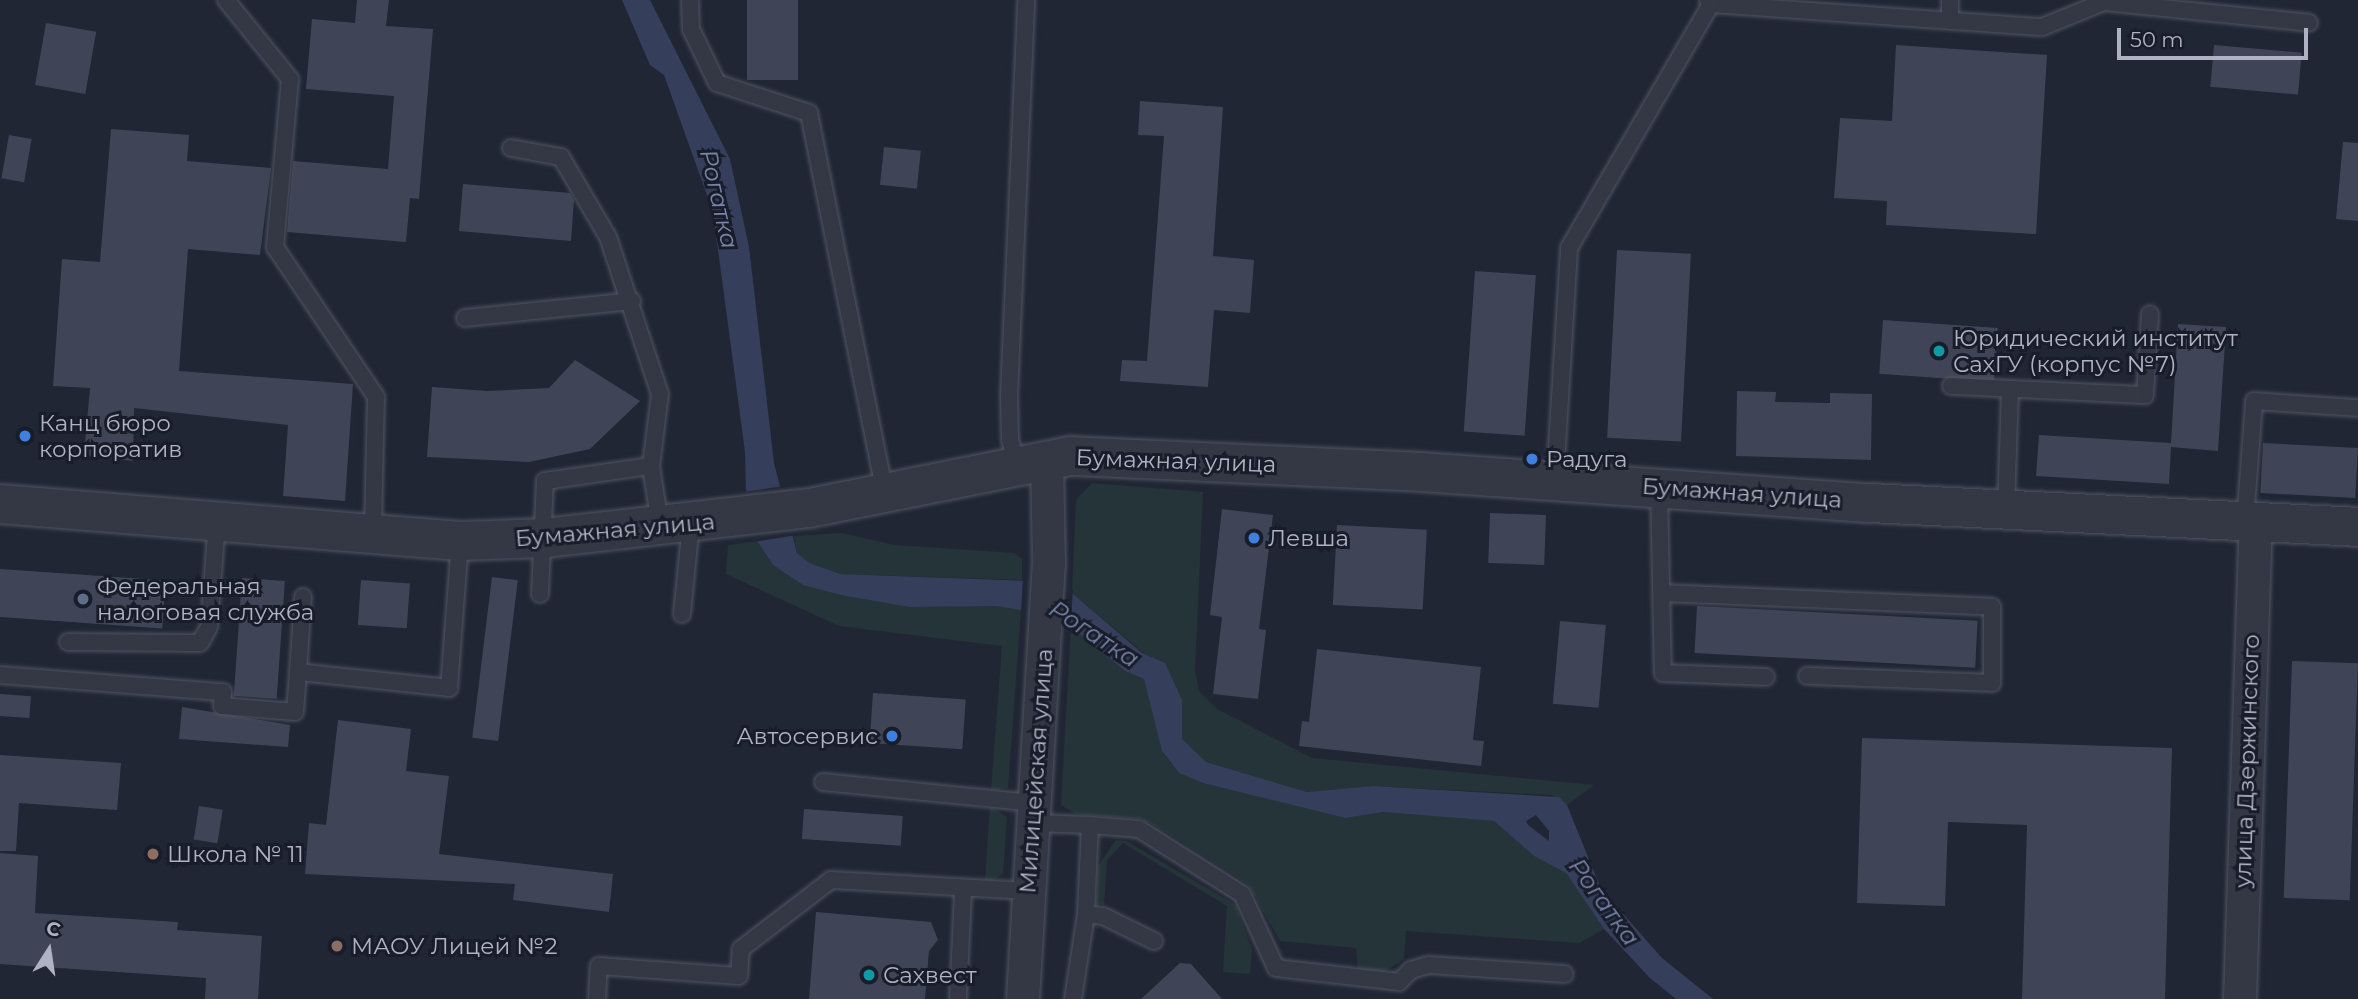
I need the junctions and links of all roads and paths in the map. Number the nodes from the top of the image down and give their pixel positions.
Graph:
1 (226, 0) edge
2 (690, 0) edge
3 (1026, 0) edge
4 (1950, 0) edge
5 (1710, 2) edge
6 (2078, 6) edge
7 (1950, 21) junction
8 (2309, 23) dead end
9 (510, 148) dead end
10 (632, 301) junction
11 (2150, 314) dead end
12 (465, 318) dead end
13 (1951, 386) dead end
14 (2011, 388) junction
15 (2358, 408) edge
16 (1031, 461) junction
17 (651, 466) junction
18 (1555, 480) junction
19 (1659, 487) junction
20 (885, 492) junction
21 (0, 504) edge
22 (2006, 510) junction
23 (217, 521) junction
24 (2250, 523) junction
25 (692, 524) junction
26 (2358, 527) edge
27 (373, 534) junction
28 (545, 538) junction
29 (460, 541) junction
30 (1663, 593) junction
31 (540, 594) dead end
32 (303, 597) dead end
33 (682, 614) dead end
34 (68, 642) dead end
35 (298, 672) junction
36 (0, 675) edge
37 (1807, 676) dead end
38 (1766, 677) dead end
39 (823, 782) dead end
40 (1034, 813) junction
41 (1090, 825) junction
42 (963, 891) junction
43 (1029, 891) junction
44 (1086, 914) junction
45 (1154, 941) dead end
46 (1565, 974) dead end
47 (1399, 982) junction
48 (597, 999) edge
49 (958, 999) edge
50 (1023, 999) edge
51 (1073, 999) edge
52 (1398, 999) edge
53 (2240, 999) edge

1 - 27 lane
2 - 20 lane
3 - 16 lane
4 - 7 lane
5 - 7 lane
5 - 18 lane
6 - 7 lane
6 - 8 lane
9 - 10 lane
10 - 12 lane
10 - 17 lane
11 - 14 lane
13 - 14 lane
14 - 22 lane
15 - 24 lane
16 - 18 street, Бумажная улица
16 - 20 street, Бумажная улица
16 - 40 street, Милицейская улица
17 - 25 lane
17 - 28 lane
18 - 19 street, Бумажная улица
19 - 22 street, Бумажная улица
19 - 30 lane
20 - 25 street, Бумажная улица
21 - 23 street, Бумажная улица
22 - 24 street, Бумажная улица
23 - 27 street, Бумажная улица
23 - 34 lane
24 - 26 street, Бумажная улица
24 - 53 street, улица Дзержинского
25 - 28 street, Бумажная улица
25 - 33 lane
27 - 29 street, Бумажная улица
28 - 29 street, Бумажная улица
28 - 31 lane
29 - 35 lane
30 - 37 lane
30 - 38 lane
32 - 35 lane
35 - 36 lane
39 - 40 lane
40 - 41 lane
40 - 43 street, Милицейская улица
41 - 44 lane
41 - 47 lane
42 - 43 lane
42 - 48 lane
42 - 49 lane
43 - 50 street, Милицейская улица
44 - 45 lane
44 - 51 lane
46 - 47 lane
47 - 52 lane

